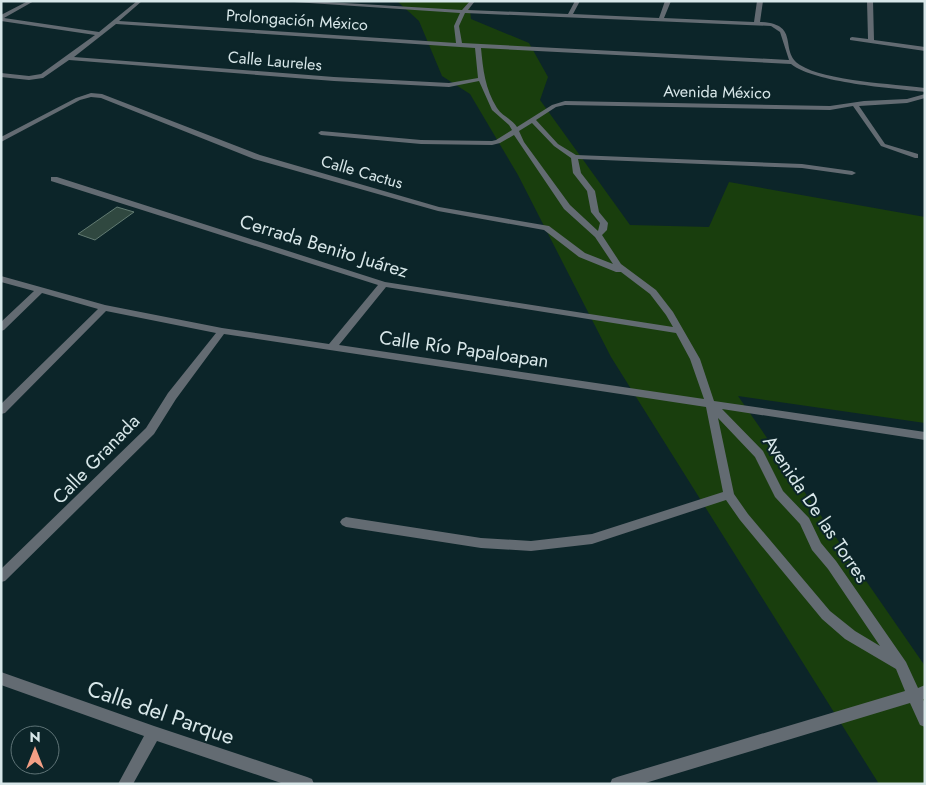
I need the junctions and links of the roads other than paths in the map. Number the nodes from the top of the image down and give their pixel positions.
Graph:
1 (32, 1) edge
2 (140, 1) edge
3 (281, 1) edge
4 (473, 1) edge
5 (578, 1) edge
6 (668, 1) edge
7 (760, 1) edge
8 (870, 1) edge
9 (463, 11) junction
10 (570, 15) junction
11 (1, 18) edge
12 (661, 19) junction
13 (114, 22) junction
14 (757, 23) junction
15 (100, 34) junction
16 (852, 39) dead end
17 (871, 41) junction
18 (460, 45) junction
19 (478, 45) junction
20 (925, 49) edge
21 (68, 58) junction
22 (792, 62) junction
23 (1, 75) edge
24 (481, 79) junction
25 (925, 90) edge
26 (925, 96) edge
27 (855, 104) junction
28 (533, 121) junction
29 (517, 131) junction
30 (321, 133) dead end
31 (1, 140) edge
32 (915, 156) dead end
33 (574, 157) junction
34 (852, 173) dead end
35 (54, 179) dead end
36 (598, 235) junction
37 (624, 272) junction
38 (1, 279) edge
39 (384, 284) junction
40 (38, 291) junction
41 (104, 308) junction
42 (1, 328) edge
43 (222, 331) junction
44 (680, 331) junction
45 (332, 347) junction
46 (710, 403) junction
47 (1, 410) edge
48 (925, 436) edge
49 (729, 495) junction
50 (346, 522) dead end
51 (1, 577) edge
52 (901, 666) junction
53 (1, 678) edge
54 (920, 694) edge
55 (925, 720) edge
56 (154, 733) junction
57 (125, 784) edge
58 (307, 784) edge
59 (617, 784) edge

1 - 11 street
2 - 13 street
3 - 9 street
4 - 9 street
5 - 10 street
6 - 12 street
7 - 14 street
8 - 17 street
9 - 10 street
9 - 18 street
10 - 12 street
11 - 15 street
12 - 14 street
13 - 15 street
13 - 18 street, Prolongación México
14 - 22 street
15 - 21 street
16 - 17 street
17 - 20 street
18 - 19 street, Prolongación México
19 - 22 street, Prolongación México
19 - 24 street, Avenida De las Torres
21 - 23 street
21 - 24 street, Calle Laureles
22 - 25 street, Prolongación México
24 - 29 street, Avenida De las Torres
26 - 27 street, Avenida México
27 - 28 street, Avenida México
27 - 32 street
28 - 29 street, Avenida México
28 - 33 street
29 - 30 street, Avenida México
29 - 36 street, Avenida De las Torres
31 - 37 street, Calle Cactus
33 - 34 street
33 - 36 street, Avenida De las Torres
35 - 39 street, Cerrada Benito Juárez
36 - 37 street, Avenida De las Torres
37 - 44 street, Avenida De las Torres
38 - 40 street, Calle Río Papaloapan
39 - 44 street, Cerrada Benito Juárez
39 - 45 street
40 - 41 street, Calle Río Papaloapan
40 - 42 street
41 - 43 street, Calle Río Papaloapan
41 - 47 street
43 - 45 street, Calle Río Papaloapan
43 - 51 street, Calle Granada
44 - 46 street, Avenida De las Torres
45 - 46 street, Calle Río Papaloapan
46 - 48 street, Calle Río Papaloapan
46 - 49 street, Avenida De las Torres
46 - 52 street, Avenida De las Torres
49 - 50 street
49 - 52 street, Avenida De las Torres
52 - 54 street, Avenida De las Torres
53 - 56 street, Calle del Parque
54 - 55 street, Avenida De las Torres
54 - 59 street
56 - 57 street
56 - 58 street, Calle del Parque

